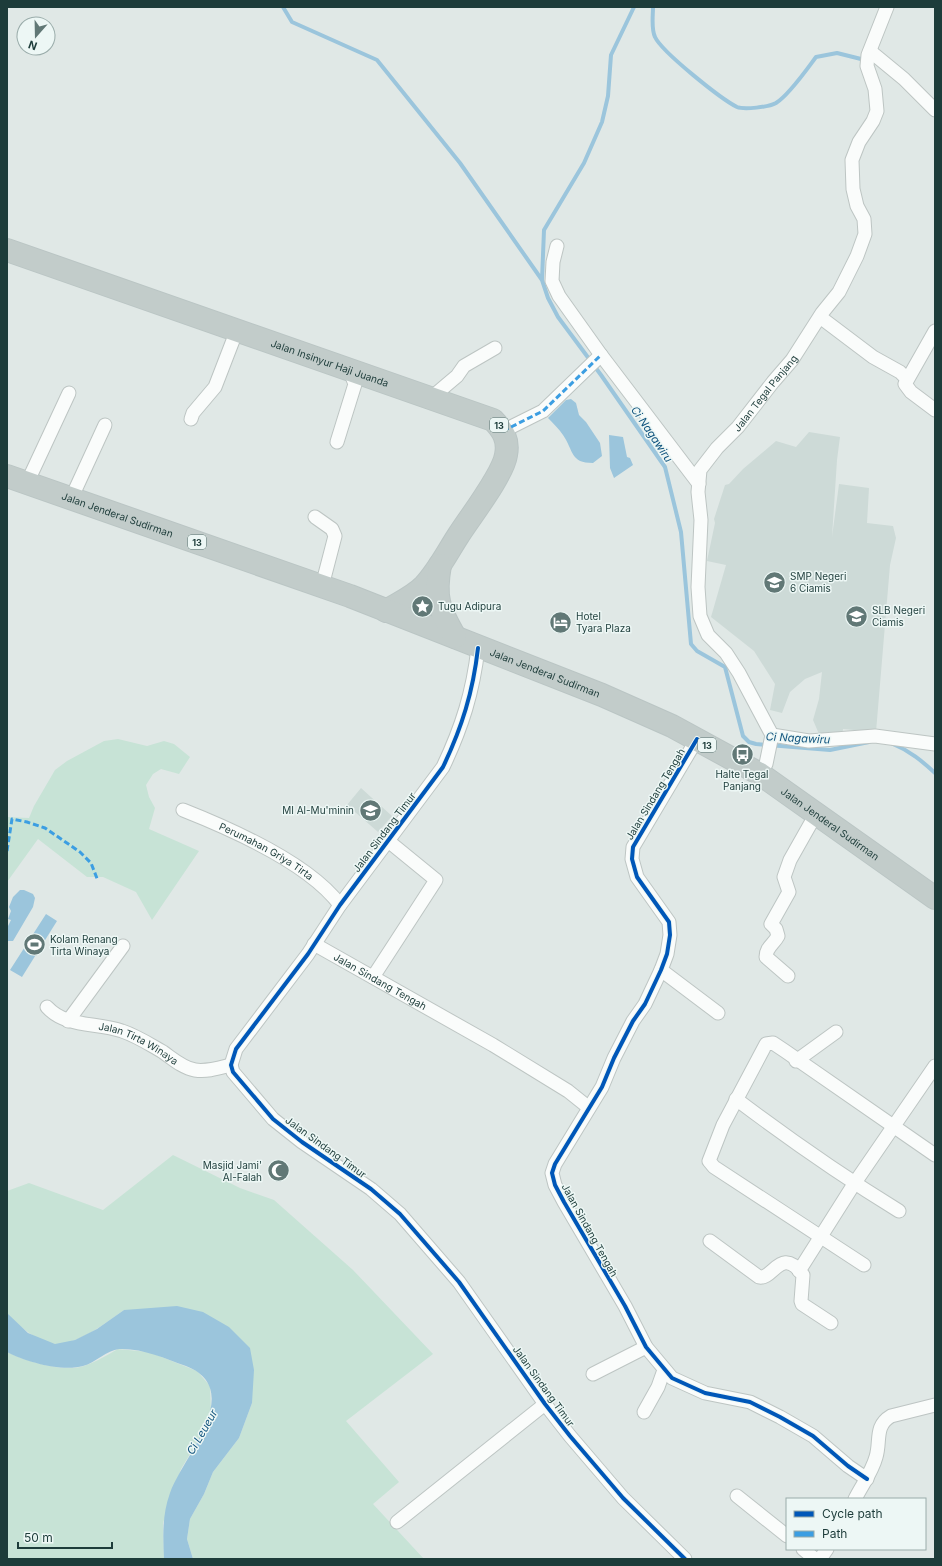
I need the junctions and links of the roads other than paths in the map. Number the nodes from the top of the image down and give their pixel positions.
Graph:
1 (887, 7) edge
2 (868, 57) junction
3 (935, 110) edge
4 (557, 246) dead end
5 (7, 250) edge
6 (820, 318) junction
7 (237, 330) junction
8 (935, 331) edge
9 (495, 348) dead end
10 (599, 356) junction
11 (349, 369) junction
12 (907, 379) junction
13 (69, 394) dead end
14 (431, 398) junction
15 (935, 410) edge
16 (191, 419) dead end
17 (105, 425) dead end
18 (503, 430) junction
19 (337, 442) dead end
20 (17, 480) edge
21 (698, 484) junction
22 (72, 499) junction
23 (316, 517) dead end
24 (440, 565) junction
25 (322, 586) junction
26 (386, 611) junction
27 (455, 637) junction
28 (478, 648) junction
29 (697, 739) junction
30 (771, 740) junction
31 (935, 744) edge
32 (763, 769) junction
33 (183, 810) dead end
34 (816, 814) junction
35 (387, 840) junction
36 (935, 898) edge
37 (340, 905) junction
38 (314, 944) junction
39 (124, 946) dead end
40 (661, 970) junction
41 (788, 976) dead end
42 (372, 977) junction
43 (47, 1007) dead end
44 (718, 1013) dead end
45 (68, 1021) junction
46 (836, 1032) dead end
47 (796, 1061) junction
48 (231, 1065) junction
49 (935, 1066) edge
50 (736, 1099) junction
51 (588, 1107) junction
52 (894, 1128) junction
53 (935, 1155) edge
54 (854, 1184) junction
55 (899, 1211) dead end
56 (821, 1236) junction
57 (710, 1241) dead end
58 (864, 1265) dead end
59 (799, 1271) junction
60 (831, 1323) dead end
61 (646, 1347) junction
62 (664, 1370) junction
63 (593, 1374) dead end
64 (545, 1404) junction
65 (935, 1405) edge
66 (644, 1412) dead end
67 (867, 1479) junction
68 (737, 1496) dead end
69 (856, 1498) edge
70 (397, 1522) dead end
71 (786, 1535) edge
72 (804, 1550) edge
73 (826, 1550) edge
74 (685, 1559) edge
75 (815, 1559) edge
76 (820, 1559) edge

1 - 2 street
2 - 3 street
2 - 6 street, Jalan Tegal Panjang
4 - 10 street
5 - 7 highway, Jalan Insinyur Haji Juanda / 13
6 - 12 street
6 - 21 street, Jalan Tegal Panjang
7 - 11 highway, Jalan Insinyur Haji Juanda / 13
7 - 16 street
8 - 12 street
9 - 14 street
10 - 18 street
10 - 21 street
11 - 14 highway, Jalan Insinyur Haji Juanda / 13
11 - 19 street
12 - 15 street
13 - 20 street
14 - 18 highway, Jalan Insinyur Haji Juanda / 13
17 - 22 street
18 - 24 highway, 13
20 - 22 highway, Jalan Jenderal Sudirman / 13
21 - 30 street, Jalan Tegal Panjang
22 - 25 highway, Jalan Jenderal Sudirman / 13
23 - 25 street
24 - 26 highway, 13
24 - 27 highway, 13
25 - 26 highway, Jalan Jenderal Sudirman / 13
26 - 27 highway, Jalan Jenderal Sudirman / 13
27 - 28 highway, Jalan Jenderal Sudirman / 13
28 - 29 highway, Jalan Jenderal Sudirman / 13
28 - 35 street, Jalan Sindang Timur
29 - 32 highway, Jalan Jenderal Sudirman / 13
29 - 40 street, Jalan Sindang Tengah
30 - 31 street
30 - 32 street
32 - 34 highway, Jalan Jenderal Sudirman / 13
33 - 37 street, Perumahan Griya Tirta
34 - 36 highway, Jalan Jenderal Sudirman / 13
34 - 41 street
35 - 37 street, Jalan Sindang Timur
35 - 42 street
37 - 38 street, Jalan Sindang Timur
38 - 42 street, Jalan Sindang Tengah
38 - 48 street, Jalan Sindang Timur
39 - 45 street
40 - 44 street
40 - 51 street, Jalan Sindang Tengah
42 - 51 street, Jalan Sindang Tengah
43 - 45 street, Jalan Tirta Winaya
45 - 48 street, Jalan Tirta Winaya
46 - 47 street
47 - 50 street
47 - 52 street
48 - 64 street, Jalan Sindang Timur
49 - 52 street
50 - 54 street
50 - 56 street
51 - 61 street, Jalan Sindang Tengah
52 - 53 street
52 - 54 street
54 - 55 street
54 - 56 street
56 - 58 street
56 - 59 street
57 - 59 street
59 - 60 street
61 - 62 street, Jalan Sindang Tengah
61 - 63 street
62 - 66 street
62 - 67 street, Jalan Sindang Tengah
64 - 70 street
64 - 74 street, Jalan Sindang Timur
65 - 67 street
67 - 69 street
68 - 71 street
72 - 75 street
73 - 76 street

